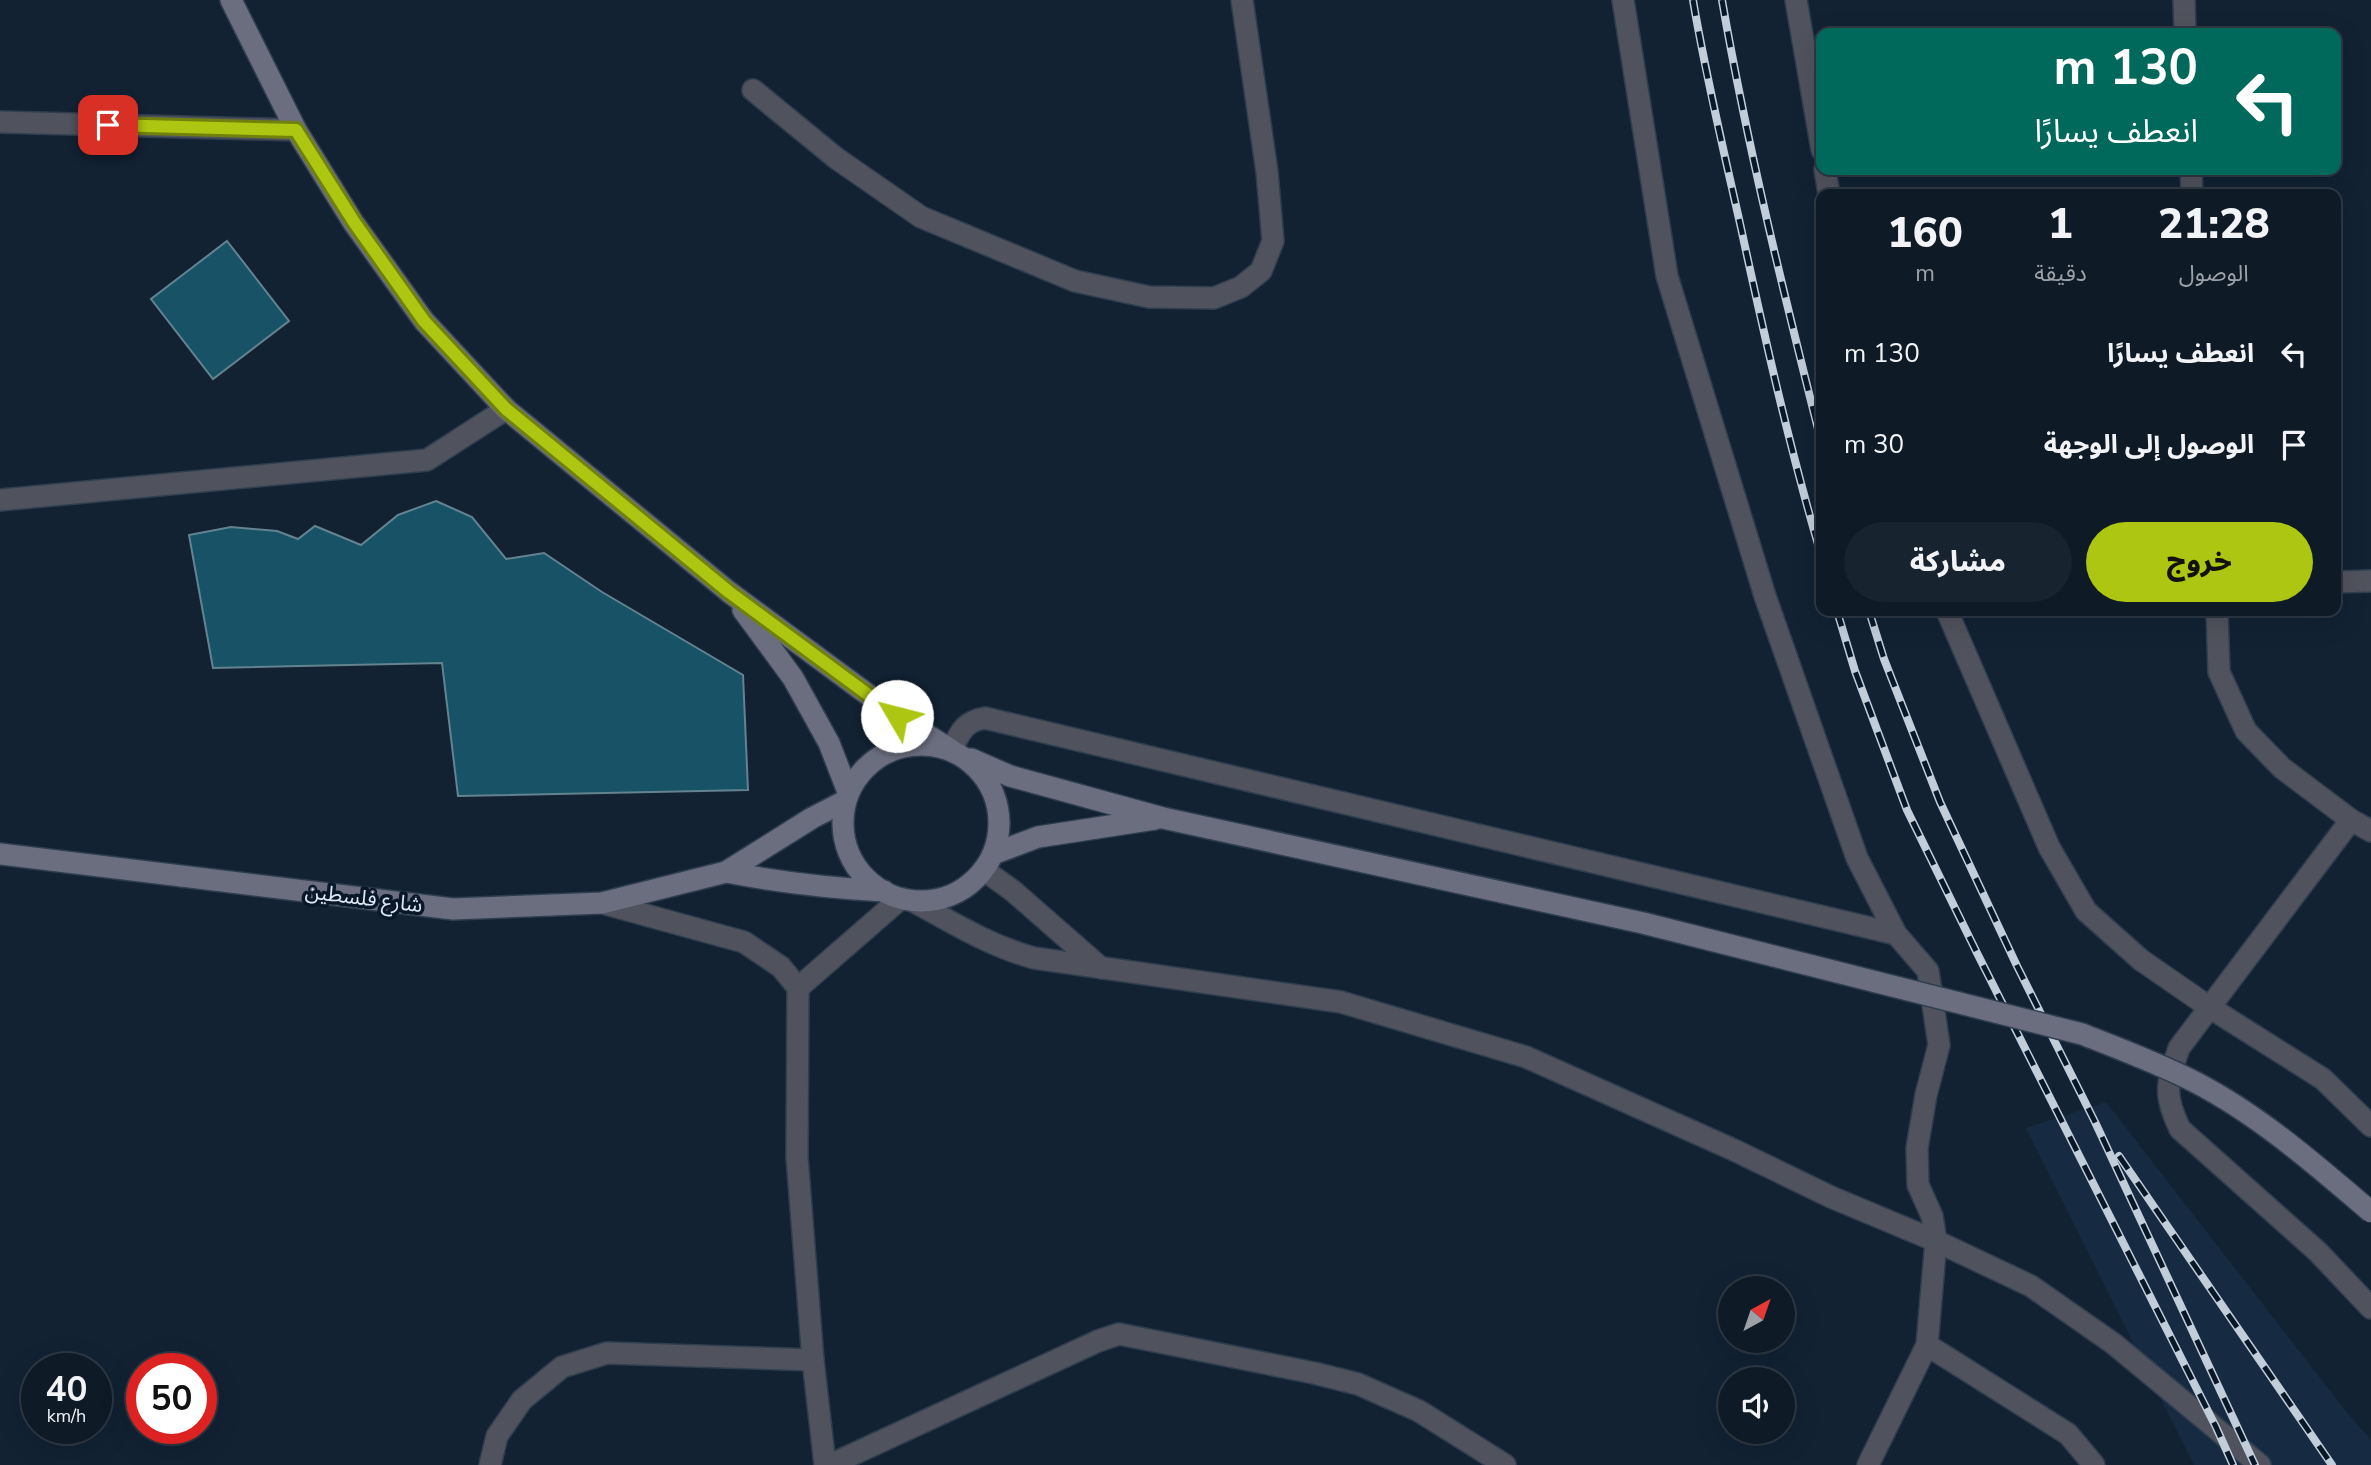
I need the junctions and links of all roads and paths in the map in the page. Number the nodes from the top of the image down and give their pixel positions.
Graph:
1 (231, 0) edge
2 (1242, 0) edge
3 (1623, 0) edge
4 (1796, 0) edge
5 (2184, 0) edge
6 (2185, 28) edge
7 (753, 90) dead end
8 (1816, 115) edge
9 (0, 122) edge
10 (296, 130) junction
11 (506, 409) junction
12 (0, 500) edge
13 (2371, 581) edge
14 (2341, 582) edge
15 (729, 592) junction
16 (1949, 616) edge
17 (2217, 616) edge
18 (955, 752) junction
19 (847, 796) junction
20 (1163, 818) junction
21 (2351, 820) junction
22 (2371, 831) edge
23 (0, 854) edge
24 (989, 862) junction
25 (726, 872) junction
26 (899, 897) junction
27 (602, 903) junction
28 (1896, 934) junction
29 (1101, 968) junction
30 (798, 988) junction
31 (2208, 1007) junction
32 (2371, 1126) edge
33 (2371, 1212) edge
34 (1936, 1241) junction
35 (2371, 1308) edge
36 (1927, 1345) junction
37 (813, 1360) junction
38 (490, 1465) edge
39 (825, 1465) edge
40 (830, 1465) edge
41 (1504, 1465) edge
42 (1868, 1465) edge
43 (2094, 1465) edge
44 (2260, 1465) edge

1 - 10 main road
2 - 7 street
3 - 28 street
4 - 8 street
5 - 6 street
9 - 10 street
10 - 11 main road
11 - 12 street
11 - 15 main road
13 - 14 street
15 - 18 main road
15 - 19 main road
16 - 31 street
17 - 21 street
18 - 19 main road
18 - 20 main road
18 - 24 main road
18 - 28 street
19 - 25 main road
19 - 26 main road
20 - 24 main road
20 - 33 main road, bridge
21 - 22 street
21 - 31 street
23 - 27 main road, شارع فلسطين
24 - 26 main road
24 - 29 street
25 - 26 main road
25 - 27 main road, شارع فلسطين
26 - 29 street
26 - 30 street
27 - 30 street
28 - 34 street
29 - 34 street
30 - 37 street
31 - 32 street
31 - 35 street
34 - 36 street
34 - 44 street
36 - 42 street
36 - 43 street
37 - 38 street
37 - 39 street
40 - 41 street

